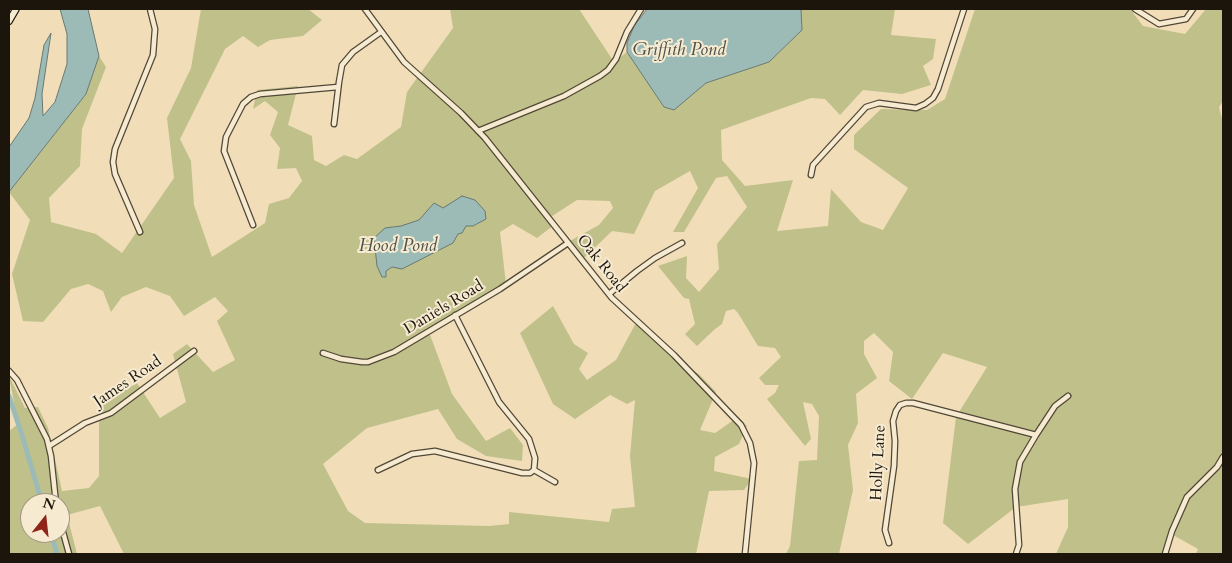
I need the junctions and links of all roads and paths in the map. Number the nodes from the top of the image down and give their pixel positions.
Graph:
1 (16, 9) edge
2 (150, 9) edge
3 (365, 9) edge
4 (641, 9) edge
5 (964, 9) edge
6 (1135, 9) edge
7 (1193, 9) edge
8 (9, 21) edge
9 (382, 32) junction
10 (338, 87) junction
11 (334, 124) dead end
12 (478, 131) junction
13 (811, 175) dead end
14 (252, 225) dead end
15 (140, 232) dead end
16 (568, 243) junction
17 (682, 243) dead end
18 (609, 294) junction
19 (455, 315) junction
20 (194, 351) dead end
21 (323, 353) dead end
22 (9, 371) edge
23 (1068, 396) dead end
24 (1036, 435) junction
25 (49, 446) junction
26 (1223, 457) edge
27 (378, 470) dead end
28 (534, 470) junction
29 (555, 482) dead end
30 (55, 493) edge
31 (889, 543) dead end
32 (745, 554) edge
33 (1016, 554) edge
34 (1165, 554) edge

1 - 8 main road
2 - 15 street
3 - 9 street, Oak Road
4 - 12 street
5 - 13 street
6 - 7 street
9 - 10 street
9 - 12 street, Oak Road
10 - 11 street
10 - 14 street
12 - 16 street, Oak Road
16 - 18 street, Oak Road
16 - 19 street, Daniels Road
17 - 18 street
18 - 32 street, Oak Road
19 - 21 street, Daniels Road
19 - 28 street
20 - 25 street, James Road
22 - 25 street
23 - 24 street
24 - 31 street, Holly Lane
24 - 33 street
25 - 30 street
26 - 34 street
27 - 28 street
28 - 29 street

